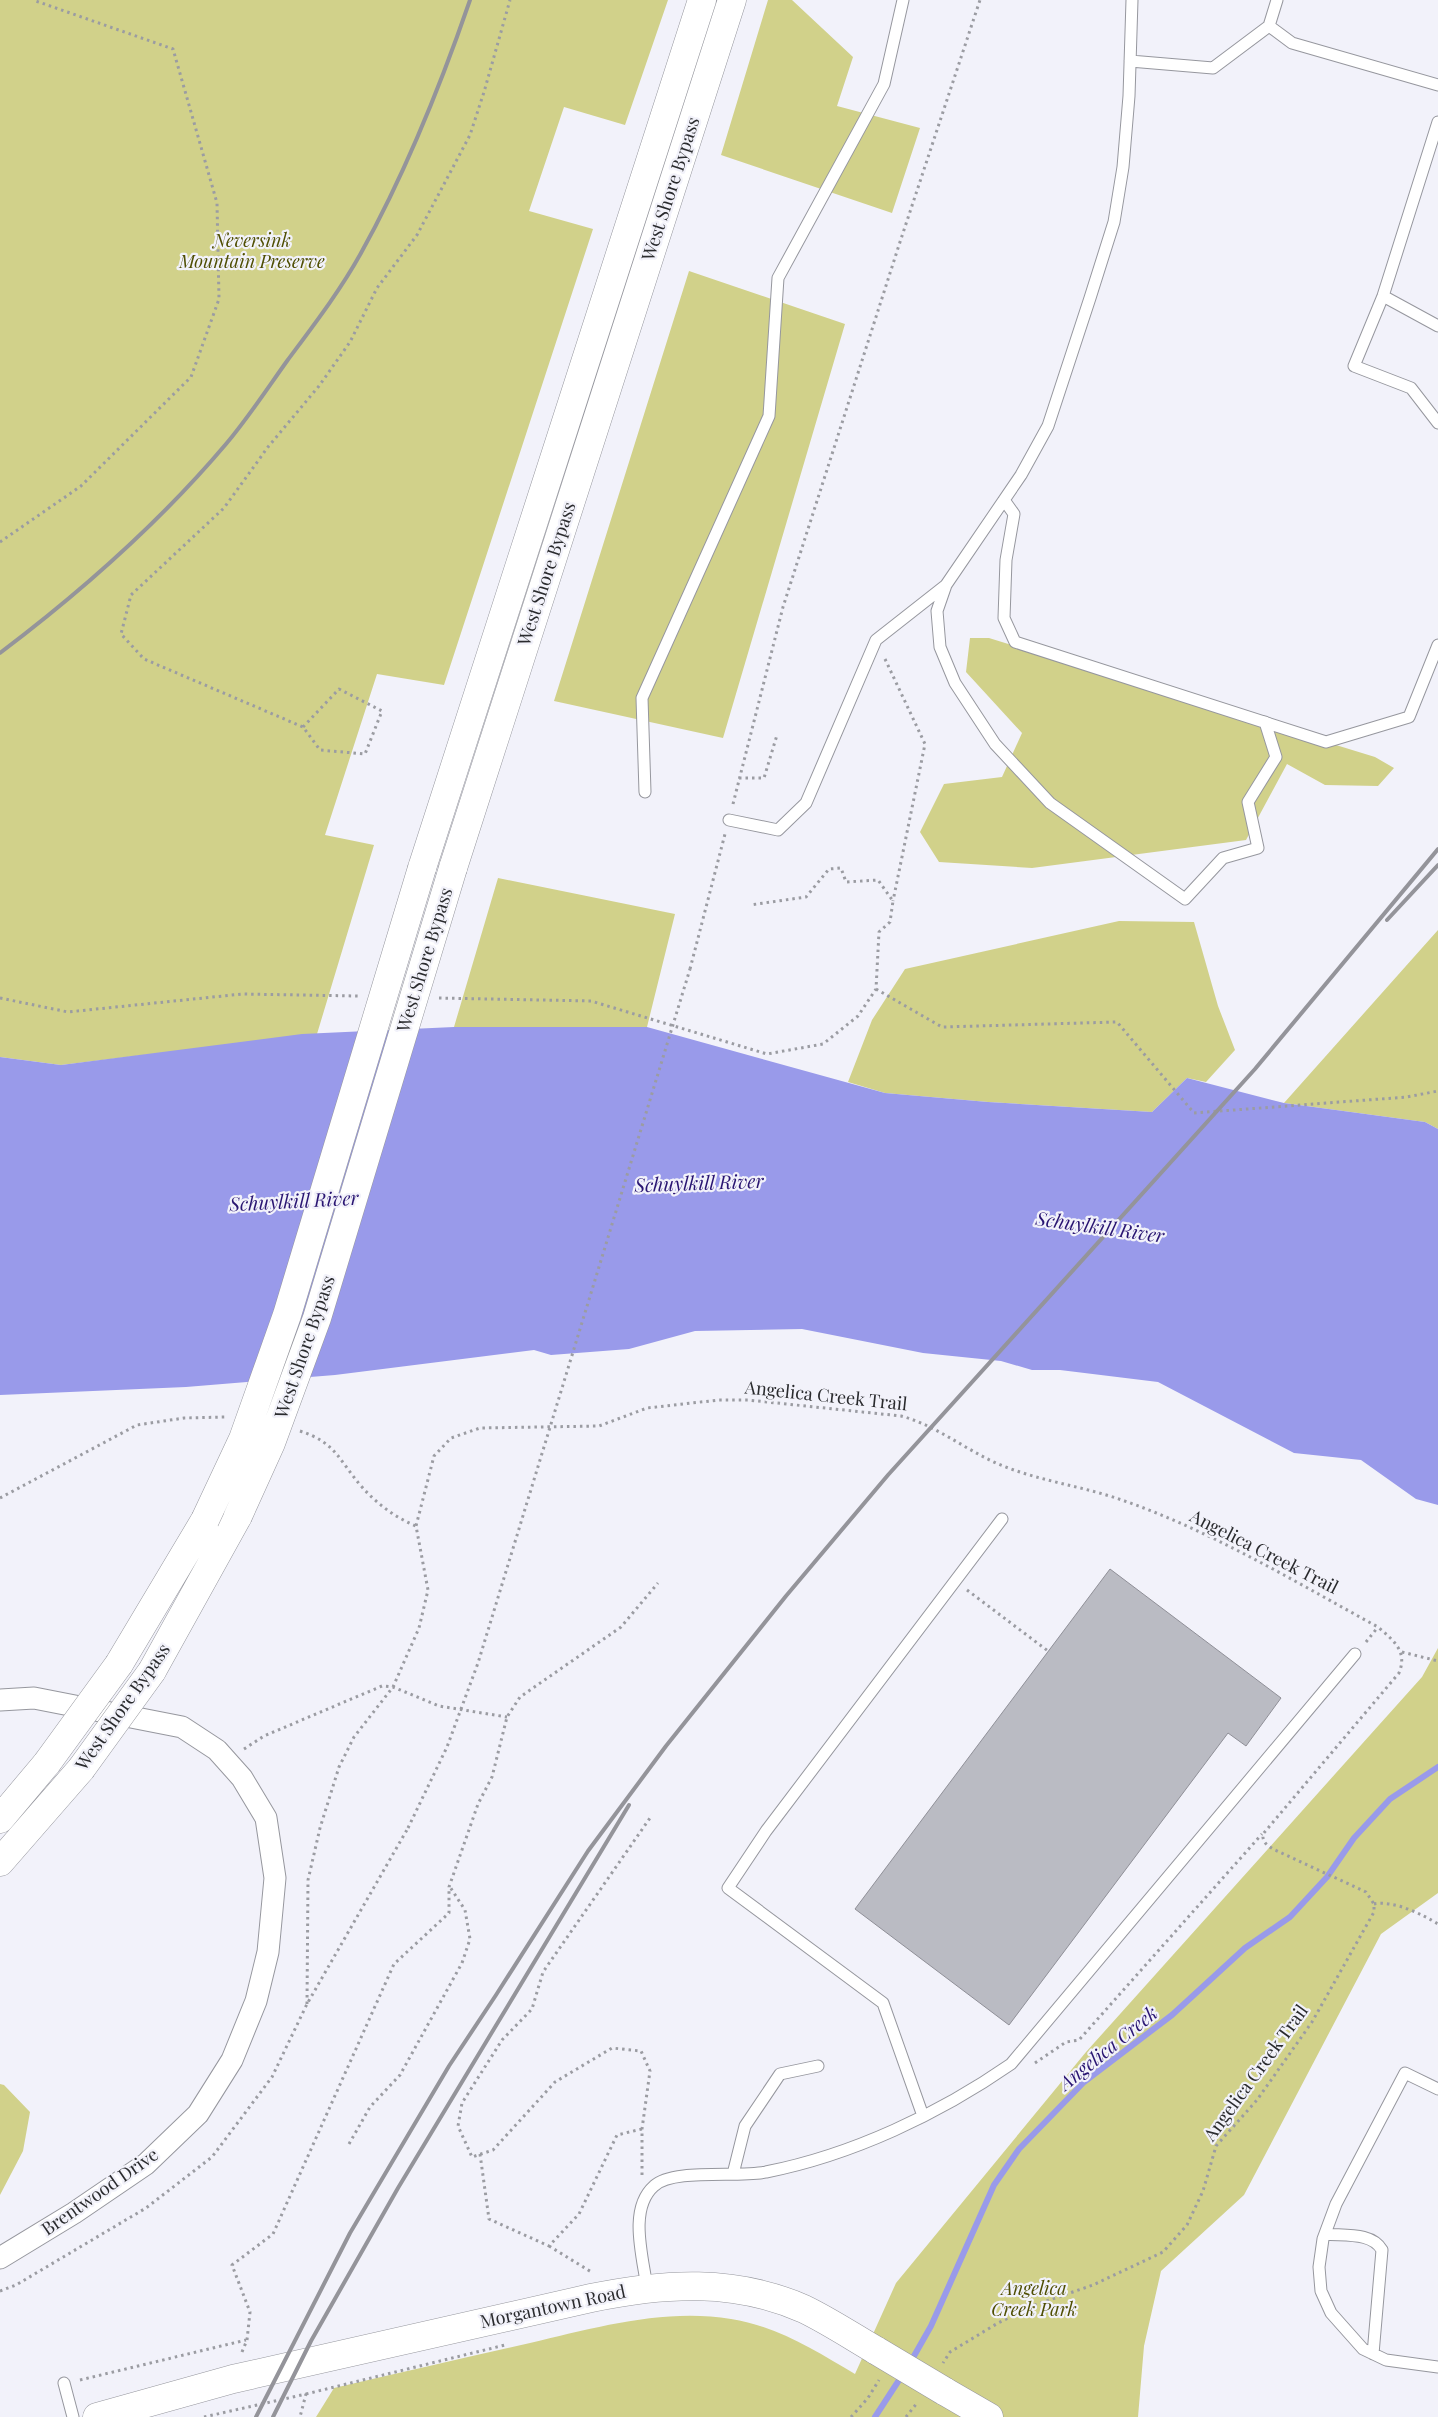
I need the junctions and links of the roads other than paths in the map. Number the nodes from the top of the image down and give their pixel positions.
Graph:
1 (702, 0) edge
2 (732, 0) edge
3 (903, 0) edge
4 (1132, 0) edge
5 (1277, 0) edge
6 (1269, 26) junction
7 (1130, 61) junction
8 (1438, 85) edge
9 (1438, 122) edge
10 (1383, 296) junction
11 (1438, 326) edge
12 (1438, 422) edge
13 (1004, 500) junction
14 (946, 585) junction
15 (1438, 645) edge
16 (1265, 722) junction
17 (645, 792) dead end
18 (728, 820) road end
19 (1002, 1519) dead end
20 (1356, 1654) dead end
21 (0, 1700) edge
22 (0, 1819) edge
23 (0, 1862) edge
24 (818, 2066) dead end
25 (1438, 2090) edge
26 (923, 2116) junction
27 (733, 2174) junction
28 (1325, 2234) junction
29 (0, 2258) edge
30 (647, 2288) junction
31 (1374, 2354) junction
32 (1438, 2367) edge
33 (64, 2383) road end
34 (73, 2417) edge
35 (97, 2417) edge
36 (989, 2417) edge

1 - 22 main road, West Shore Bypass, bridge
2 - 23 main road, West Shore Bypass, bridge
3 - 17 lane
4 - 7 lane
5 - 6 lane
6 - 7 lane
6 - 8 lane
7 - 13 lane
9 - 10 lane
10 - 11 lane
10 - 12 lane
13 - 14 lane
13 - 16 lane
14 - 16 lane
14 - 18 lane
15 - 16 lane
19 - 26 lane
20 - 26 lane
21 - 29 street, Brentwood Drive
24 - 27 lane
25 - 28 lane
26 - 27 lane
27 - 30 lane
28 - 31 lane
28 - 31 lane
30 - 35 main road, Morgantown Road
30 - 36 main road, Morgantown Road, bridge
31 - 32 lane
33 - 34 lane

